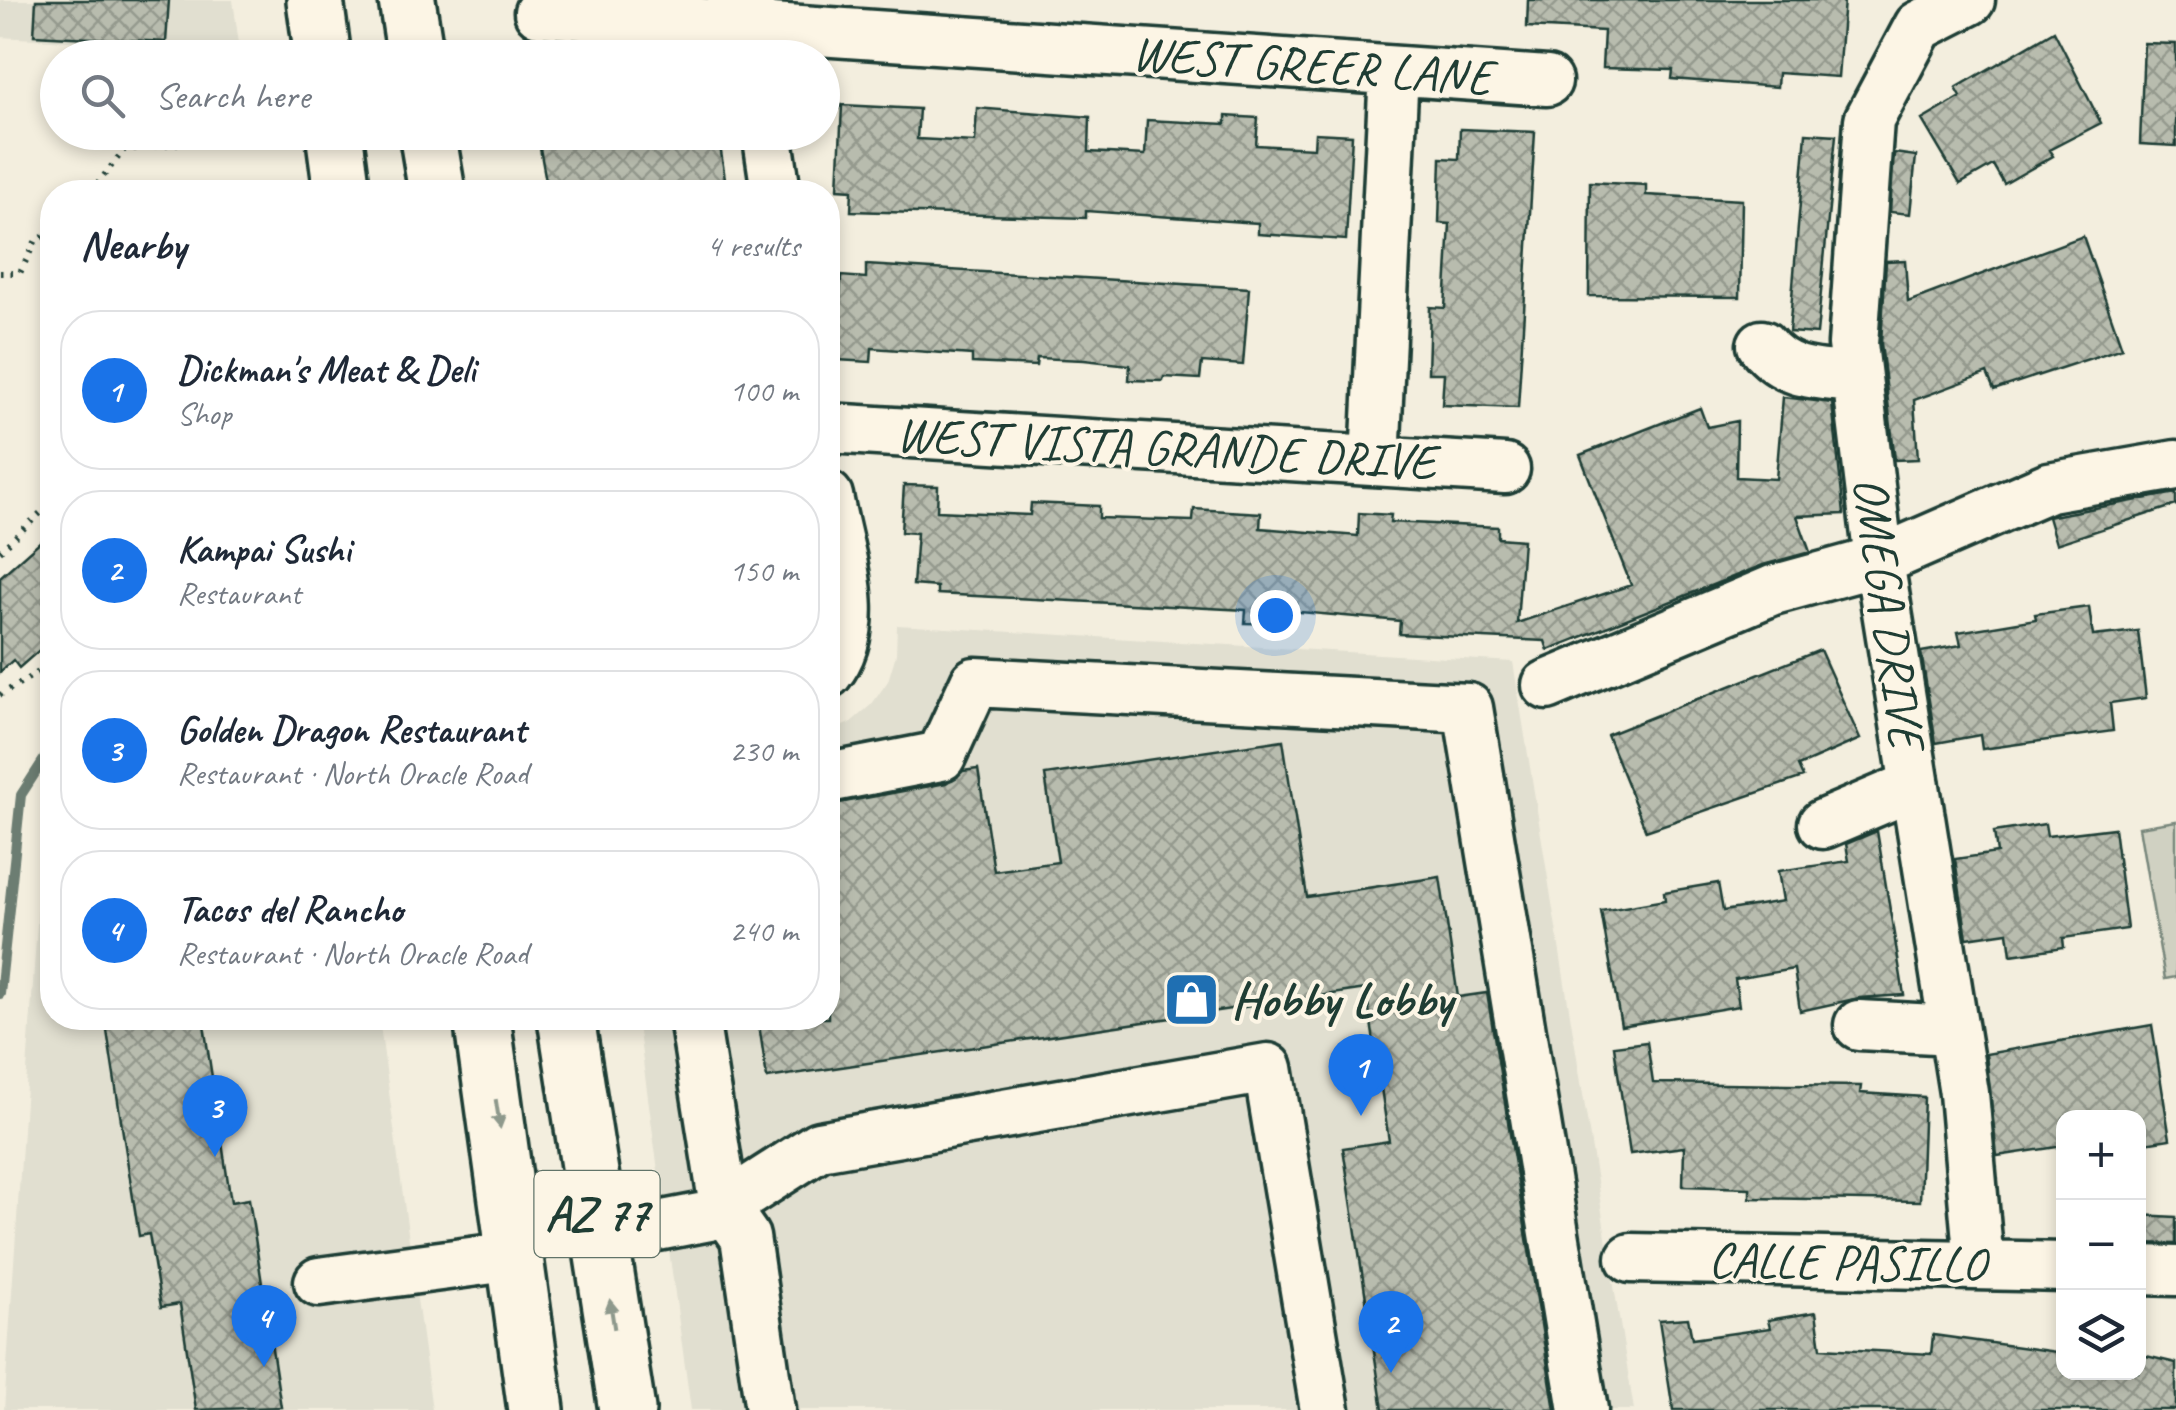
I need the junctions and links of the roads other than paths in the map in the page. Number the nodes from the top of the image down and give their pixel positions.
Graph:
1 (315, 0) edge
2 (406, 0) edge
3 (1970, 0) edge
4 (539, 12) dead end
5 (321, 40) edge
6 (413, 40) edge
7 (738, 40) edge
8 (840, 46) edge
9 (1394, 70) junction
10 (1547, 81) dead end
11 (336, 150) edge
12 (430, 150) edge
13 (769, 150) edge
14 (340, 180) edge
15 (434, 180) edge
16 (774, 180) edge
17 (1762, 345) dead end
18 (1858, 378) junction
19 (840, 429) edge
20 (1375, 461) junction
21 (2176, 465) edge
22 (1505, 469) dead end
23 (1879, 560) junction
24 (840, 562) edge
25 (840, 658) edge
26 (1548, 685) dead end
27 (840, 776) edge
28 (1915, 785) junction
29 (1823, 824) dead end
30 (1859, 1025) dead end
31 (484, 1030) edge
32 (568, 1030) edge
33 (696, 1030) edge
34 (1954, 1030) junction
35 (724, 1207) junction
36 (600, 1237) junction
37 (516, 1256) junction
38 (1631, 1258) dead end
39 (1979, 1264) junction
40 (2056, 1267) edge
41 (2146, 1270) edge
42 (2176, 1271) edge
43 (318, 1282) dead end
44 (536, 1410) edge
45 (627, 1410) edge
46 (770, 1410) edge
47 (1325, 1410) edge
48 (1583, 1410) edge

1 - 5 highway
2 - 6 highway
3 - 18 street, OMEGA DRIVE
4 - 7 street, WEST GREER LANE
8 - 9 street, WEST GREER LANE
9 - 10 street, WEST GREER LANE
9 - 20 street
11 - 14 highway
12 - 15 highway
13 - 16 street
17 - 18 street
18 - 23 street, OMEGA DRIVE
19 - 20 street, WEST VISTA GRANDE DRIVE
20 - 22 street, WEST VISTA GRANDE DRIVE
21 - 23 street
23 - 26 street
23 - 28 street, OMEGA DRIVE
24 - 25 street
27 - 48 street
28 - 29 street
28 - 34 street, OMEGA DRIVE
30 - 34 street
31 -> 37 highway, AZ 77
32 - 36 highway, AZ 77
33 - 35 street
34 - 39 street, OMEGA DRIVE
35 - 36 street
35 - 46 street
35 - 47 street
45 -> 36 highway, AZ 77
37 - 43 street
37 - 44 highway, AZ 77
38 - 39 street, CALLE PASILLO
39 - 40 street, CALLE PASILLO
41 - 42 street

